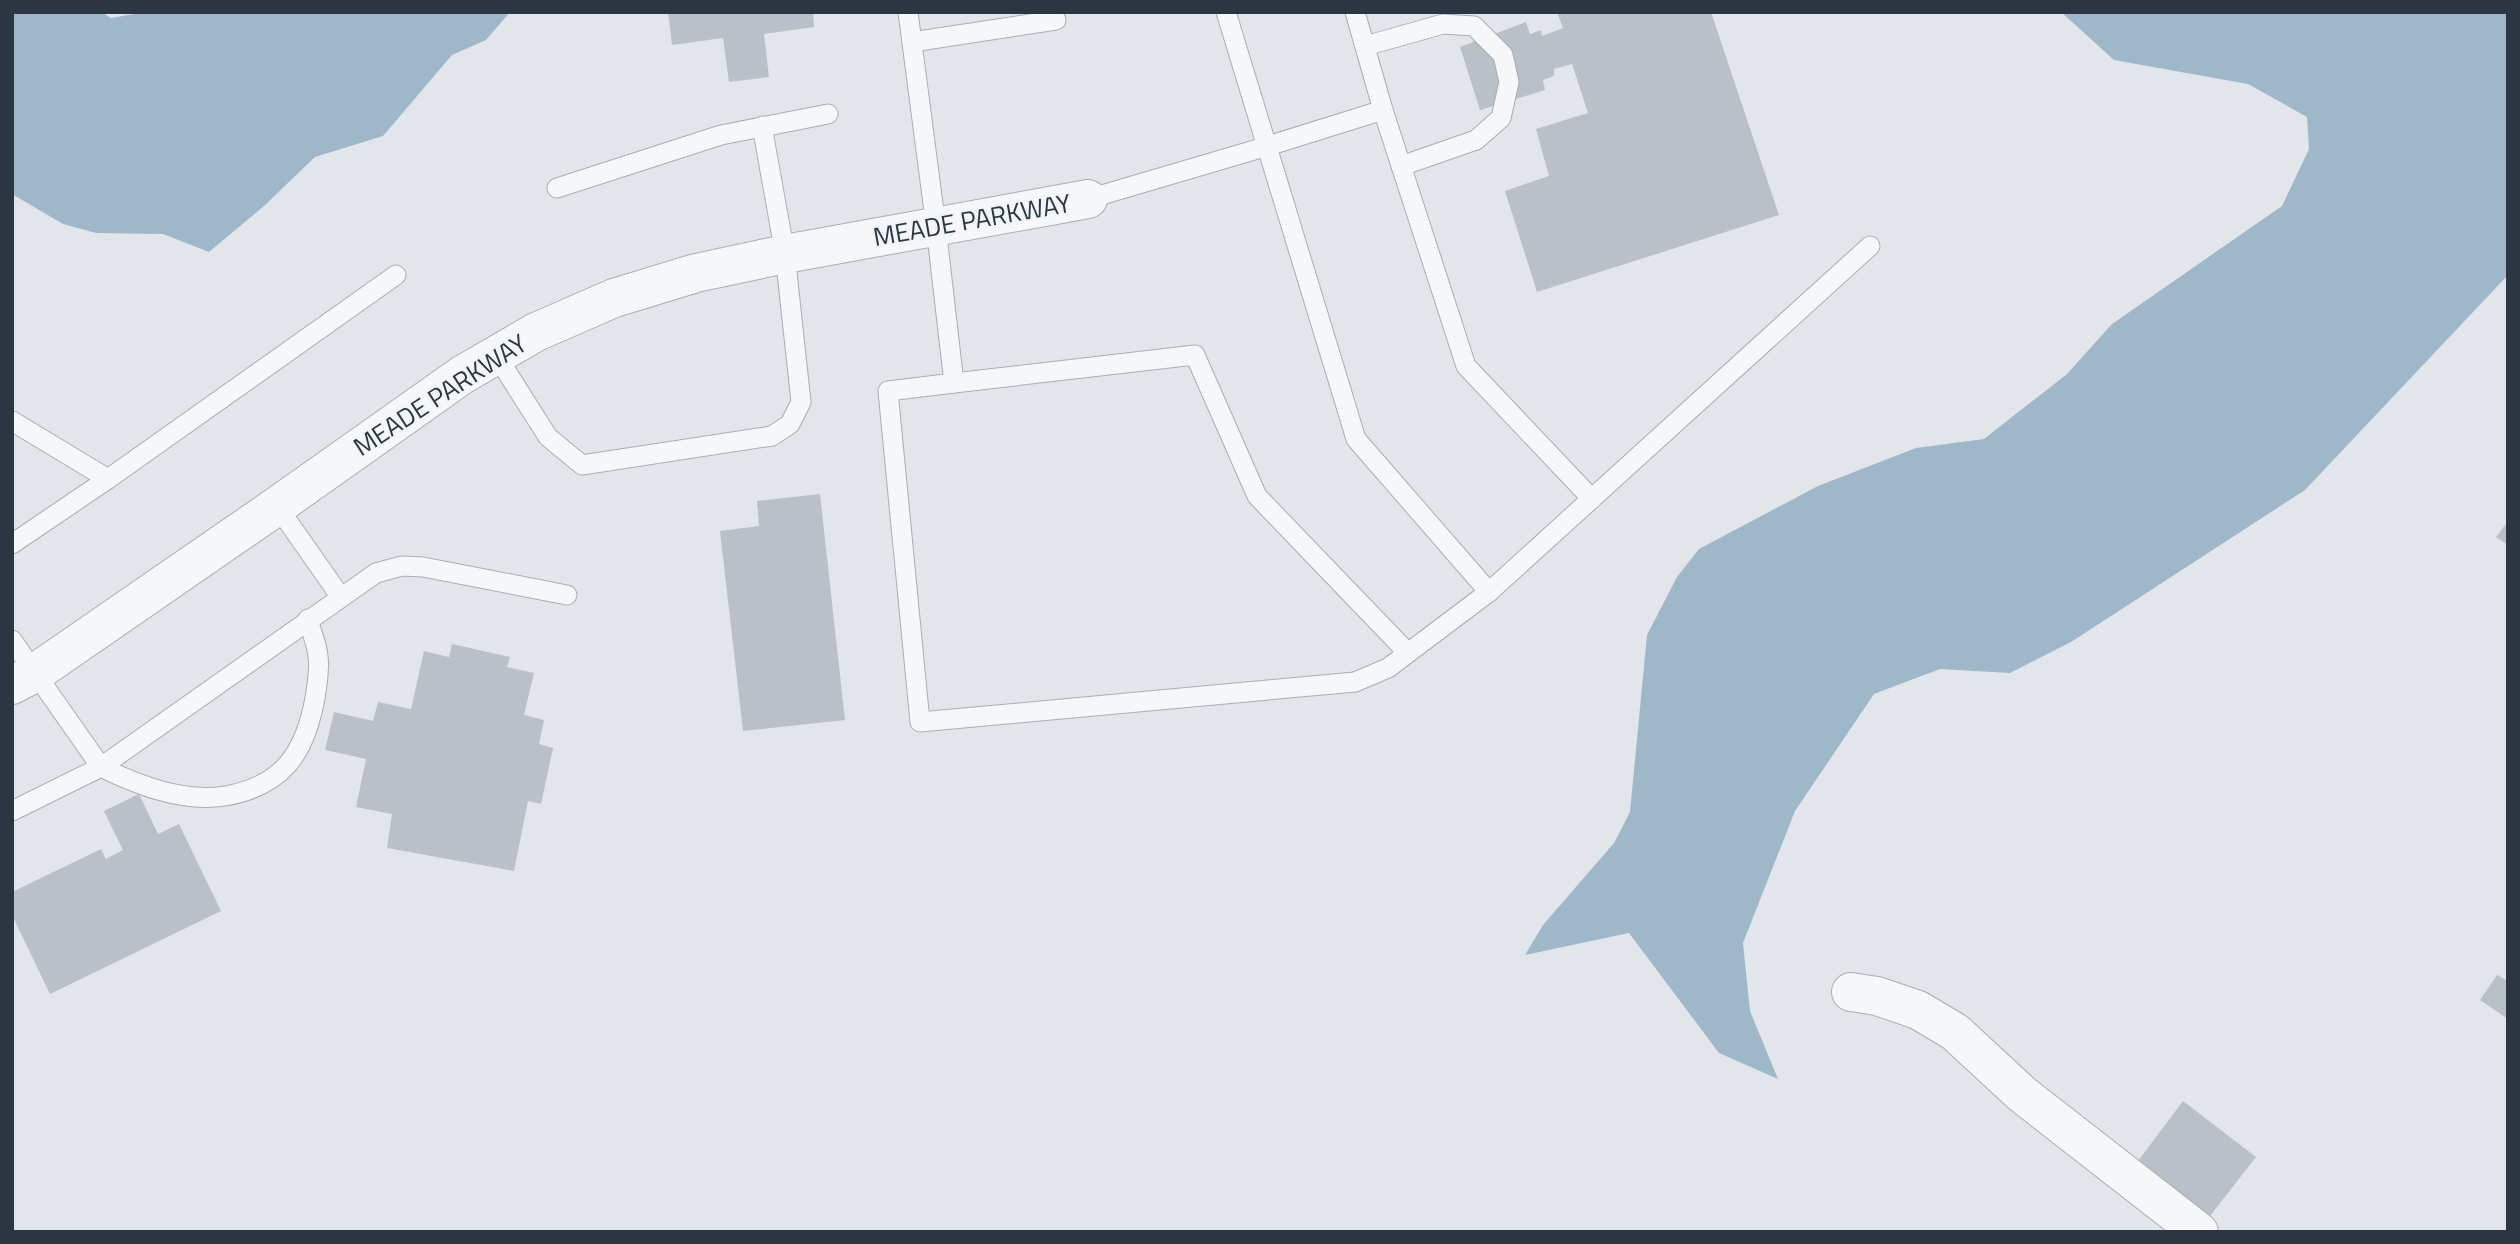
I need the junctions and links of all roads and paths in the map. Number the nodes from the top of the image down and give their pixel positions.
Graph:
1 (908, 12) edge
2 (1226, 12) edge
3 (1355, 12) edge
4 (1056, 20) dead end
5 (912, 42) junction
6 (1365, 46) junction
7 (1383, 110) junction
8 (828, 114) dead end
9 (762, 126) junction
10 (1268, 146) junction
11 (1401, 166) junction
12 (557, 188) dead end
13 (1088, 199) joint
14 (936, 227) junction
15 (1870, 246) dead end
16 (785, 254) junction
17 (396, 275) dead end
18 (496, 355) junction
19 (954, 383) junction
20 (12, 421) edge
21 (108, 480) junction
22 (1592, 499) junction
23 (277, 506) junction
24 (12, 544) edge
25 (1489, 592) junction
26 (567, 594) dead end
27 (340, 596) junction
28 (308, 619) junction
29 (12, 640) edge
30 (1408, 653) junction
31 (23, 679) edge
32 (101, 767) junction
33 (12, 811) edge
34 (1851, 992) dead end
35 (2199, 1232) edge

1 - 5 lane
2 - 10 lane
3 - 6 lane
4 - 5 lane
5 - 14 lane
6 - 7 lane
6 - 11 lane
7 - 10 lane
7 - 11 lane
8 - 9 lane
9 - 12 lane
9 - 16 lane
10 - 13 lane
10 - 25 lane
11 - 22 lane
13 - 14 street, MEADE PARKWAY
14 - 16 street, MEADE PARKWAY
14 - 19 lane
15 - 22 lane
16 - 18 street, MEADE PARKWAY
16 - 18 lane
17 - 21 lane
18 - 23 street, MEADE PARKWAY
19 - 30 lane
19 - 30 lane
20 - 21 lane
21 - 24 lane
22 - 25 lane
23 - 27 lane
23 - 31 street, MEADE PARKWAY
25 - 30 lane
26 - 27 lane
27 - 28 lane
28 - 32 lane
28 - 32 lane
29 - 31 lane
31 - 32 lane
32 - 33 lane
34 - 35 street

